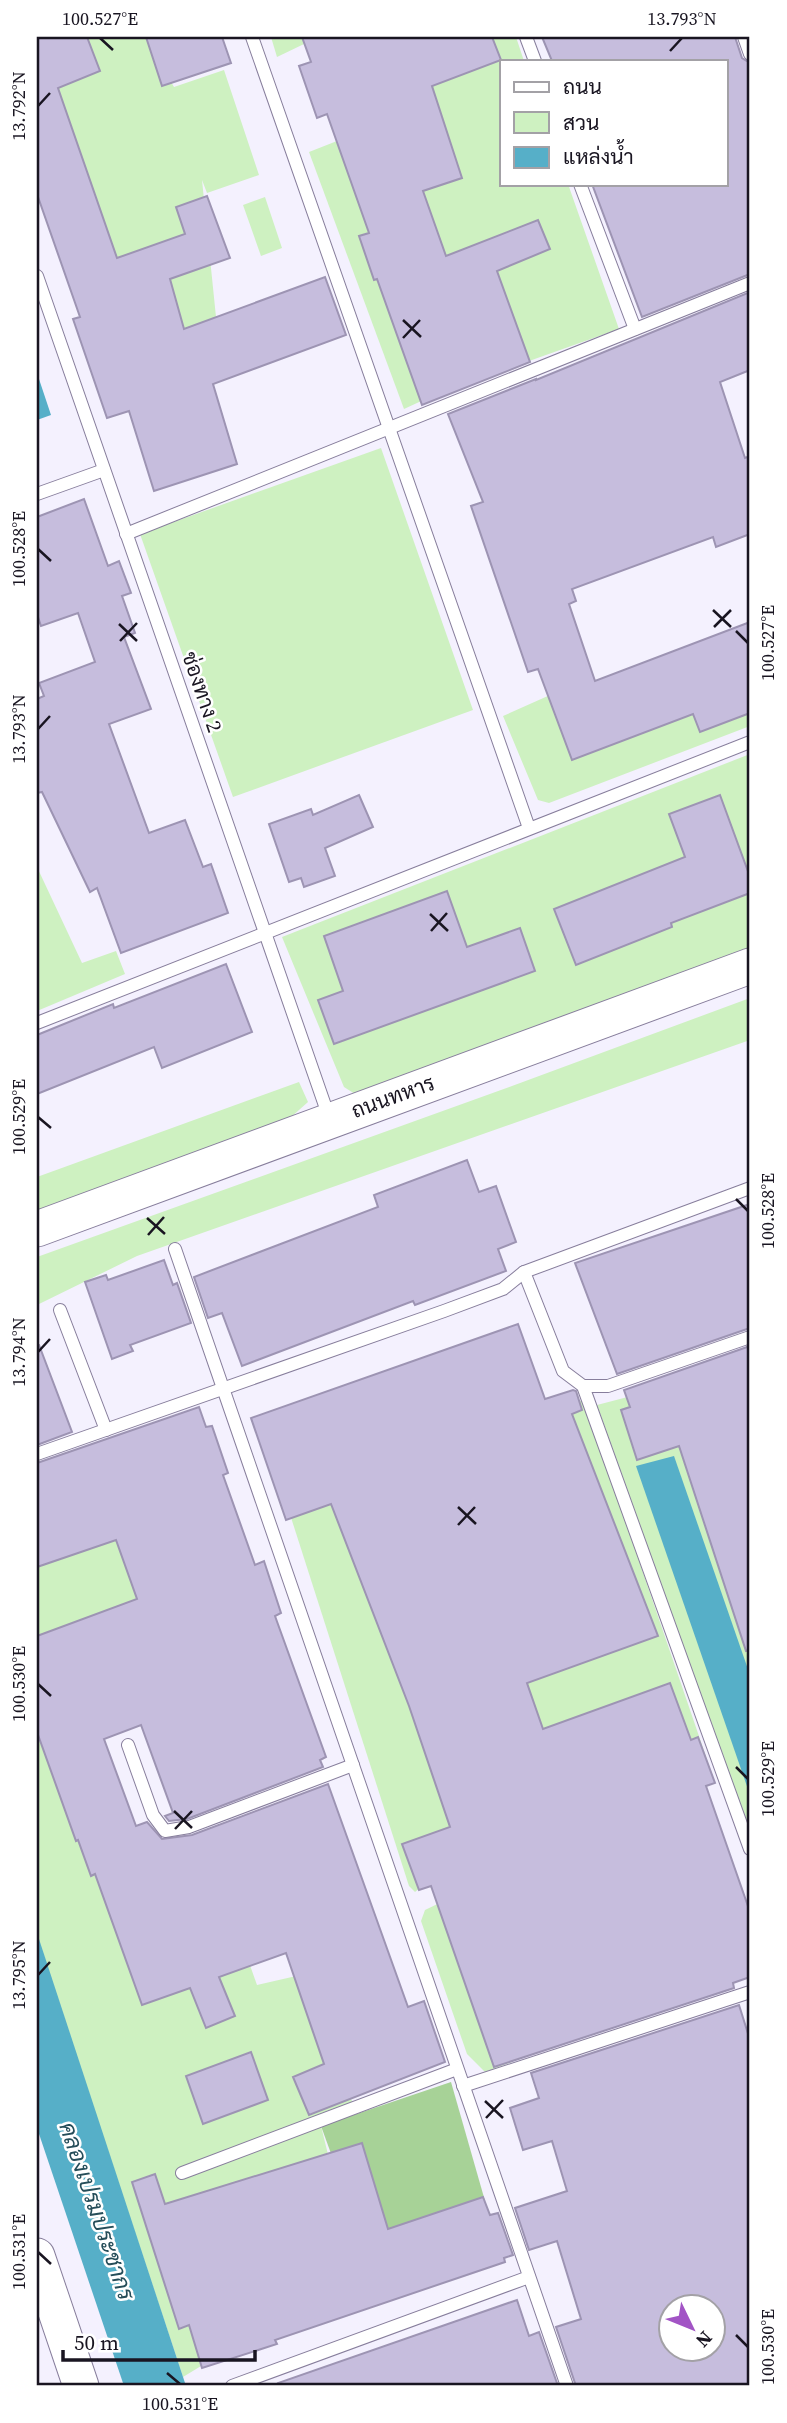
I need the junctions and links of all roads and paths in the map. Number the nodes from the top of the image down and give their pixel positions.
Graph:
1 (251, 37) edge
2 (526, 37) edge
3 (744, 37) edge
4 (750, 54) edge
5 (535, 60) edge
6 (581, 186) edge
7 (37, 276) edge
8 (750, 282) edge
9 (635, 329) junction
10 (388, 428) junction
11 (104, 470) junction
12 (37, 494) edge
13 (127, 534) junction
14 (750, 742) edge
15 (529, 828) junction
16 (265, 932) junction
17 (750, 966) edge
18 (37, 1023) edge
19 (330, 1121) junction
20 (750, 1188) edge
21 (37, 1229) edge
22 (175, 1249) dead end
23 (524, 1272) junction
24 (60, 1310) dead end
25 (750, 1337) edge
26 (583, 1386) junction
27 (223, 1388) junction
28 (106, 1430) junction
29 (37, 1454) edge
30 (128, 1745) dead end
31 (353, 1765) junction
32 (750, 1849) edge
33 (750, 1992) edge
34 (457, 2069) junction
35 (463, 2086) junction
36 (182, 2174) dead end
37 (37, 2256) edge
38 (529, 2277) junction
39 (81, 2386) edge
40 (232, 2386) edge
41 (567, 2386) edge

1 - 10 lane
2 - 5 lane
3 - 4 lane
6 - 9 lane
7 - 11 lane, ช่องทาง 2
8 - 9 lane
9 - 10 lane
10 - 13 lane
10 - 15 lane
11 - 12 lane
11 - 13 lane, ช่องทาง 2
13 - 16 lane, ช่องทาง 2
14 - 15 lane
15 - 16 lane
16 - 18 lane
16 - 19 lane, ช่องทาง 2
17 - 19 main road, ถนนทหาร
19 - 21 main road, ถนนทหาร
20 - 23 lane
22 - 27 lane
23 - 26 lane
23 - 27 lane
24 - 28 lane
25 - 26 lane
26 - 32 lane
27 - 28 lane
27 - 31 lane
28 - 29 lane
30 - 31 lane
31 - 34 lane
33 - 35 lane
34 - 35 lane
34 - 36 lane
35 - 38 lane
37 - 39 main road
38 - 40 lane
38 - 41 lane

